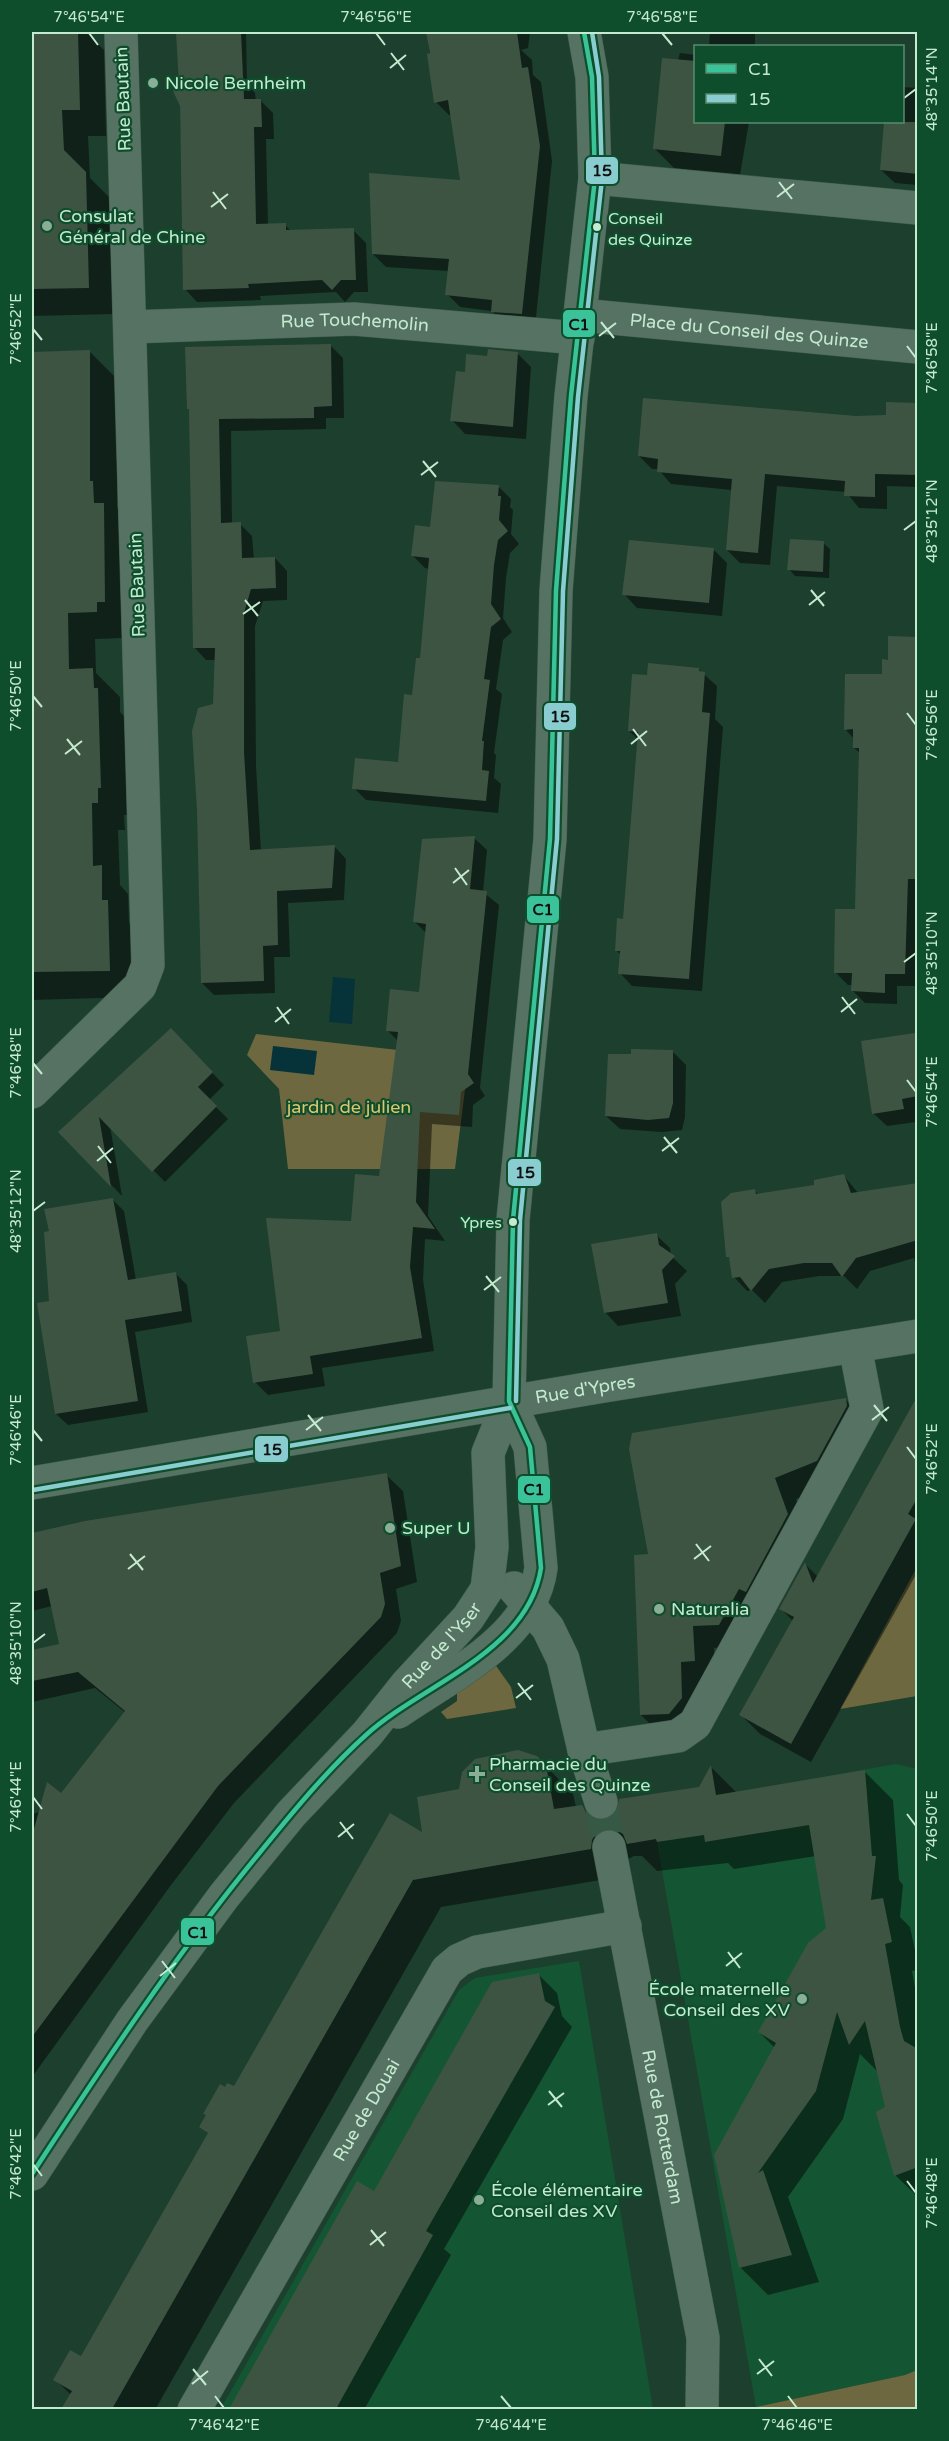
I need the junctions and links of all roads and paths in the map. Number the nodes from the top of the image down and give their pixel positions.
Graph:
1 (121, 32) edge
2 (584, 32) edge
3 (595, 178) junction
4 (918, 208) edge
5 (579, 326) junction
6 (130, 327) junction
7 (918, 347) edge
8 (32, 1092) edge
9 (918, 1336) edge
10 (855, 1346) junction
11 (509, 1401) junction
12 (32, 1483) edge
13 (492, 1547) junction
14 (529, 1604) junction
15 (367, 1734) junction
16 (584, 1750) junction
17 (601, 1802) tunnel mouth
18 (609, 1847) tunnel mouth
19 (625, 1926) junction
20 (33, 2165) edge
21 (194, 2409) edge
22 (702, 2409) edge

1 - 6 street, Rue Bautain
2 - 3 street
3 - 4 street
3 - 5 street
5 - 6 street, Rue Touchemolin
5 - 7 street, Place du Conseil des Quinze
5 - 11 street
6 - 8 street, Rue Bautain
9 - 10 street, Rue d'Ypres
10 - 11 street, Rue d'Ypres
10 - 16 street
11 - 12 street, Rue d'Ypres
11 - 13 street, Rue de l'Yser
11 - 14 street, Rue de l'Yser
13 - 14 street, Rue de l'Yser
13 - 15 street, Rue de l'Yser
14 - 15 street, Rue de l'Yser
14 - 16 street
15 - 20 street, Rue de l'Yser
16 - 17 street
18 - 19 street, Rue de Rotterdam
19 - 21 street, Rue de Douai
19 - 22 street, Rue de Rotterdam

